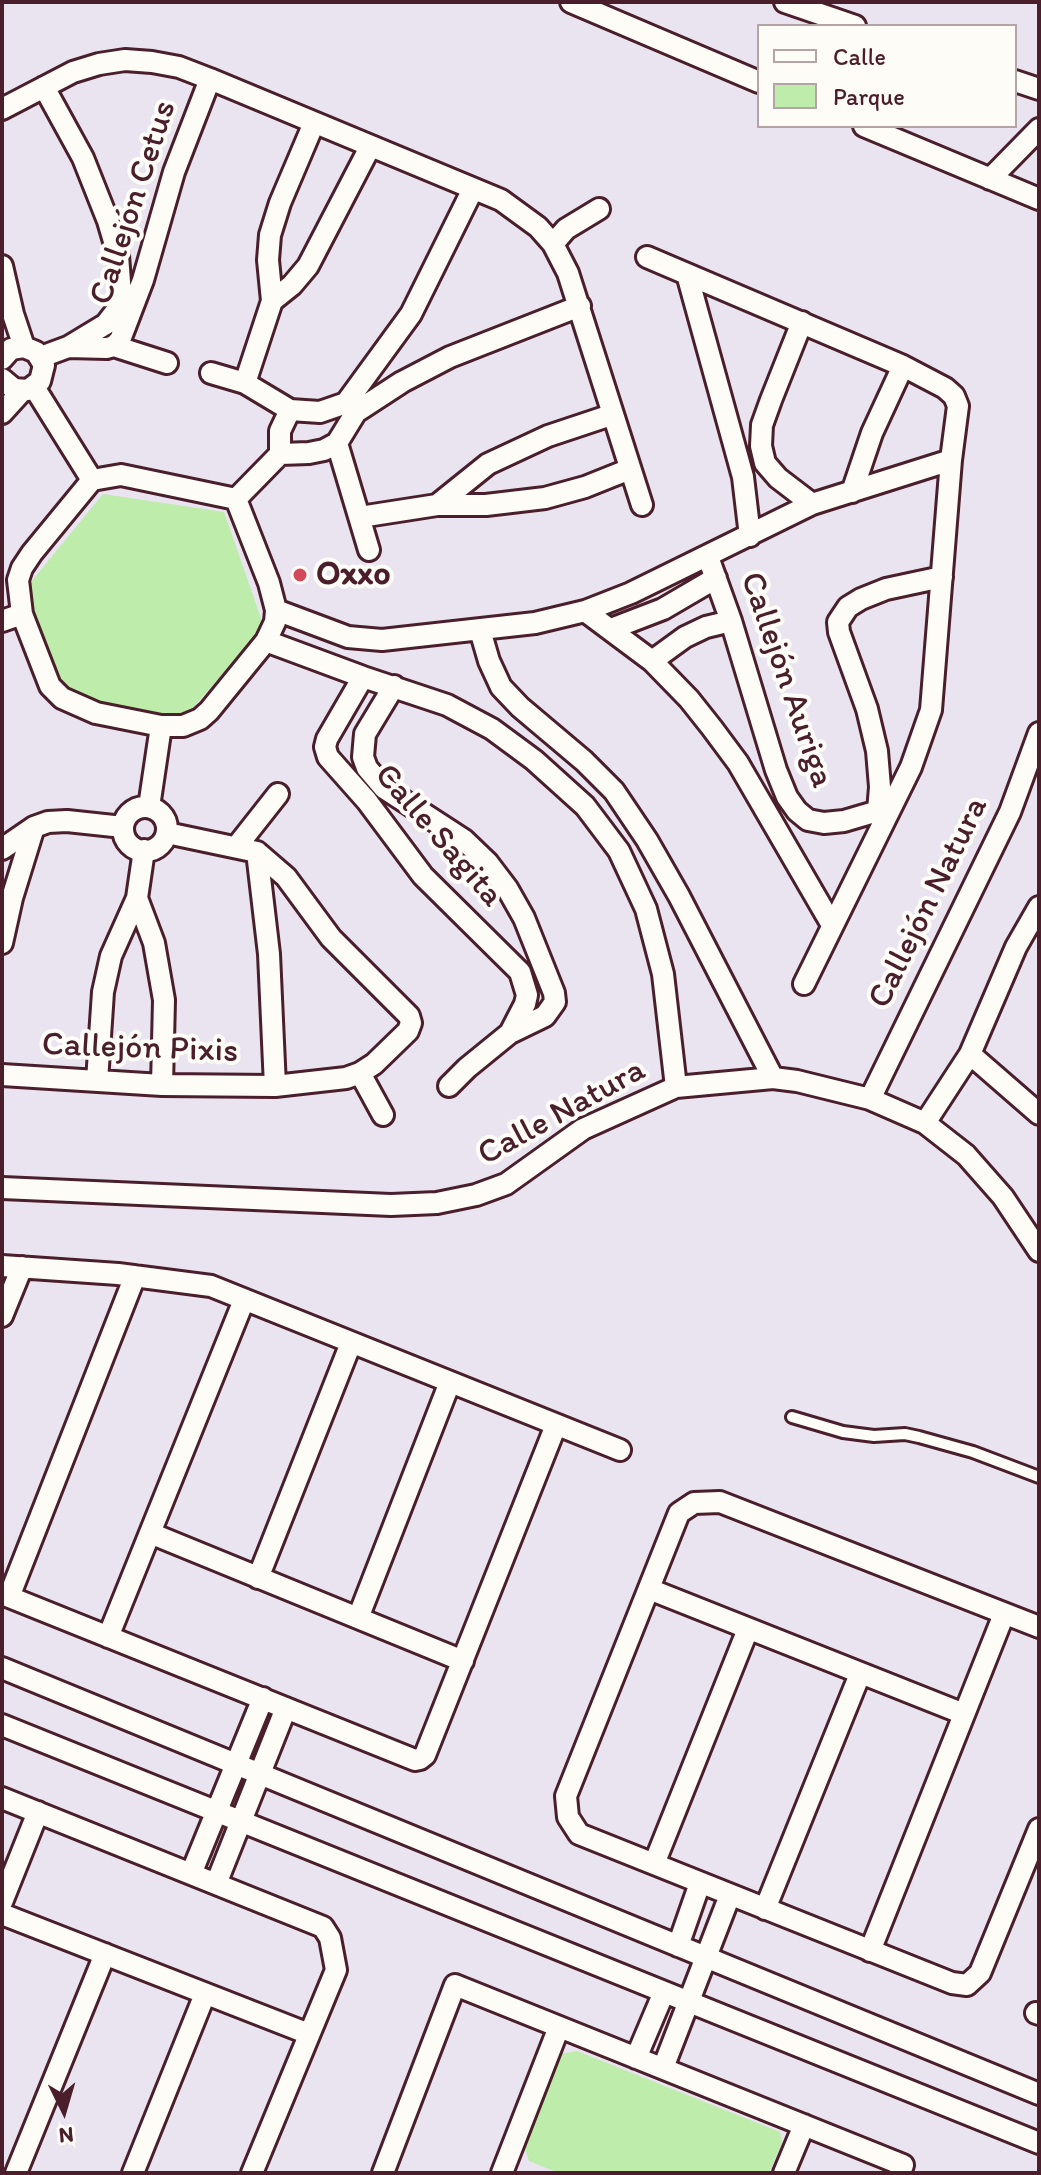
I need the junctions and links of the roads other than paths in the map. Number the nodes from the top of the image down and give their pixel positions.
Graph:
1 (785, 2) edge
2 (575, 3) edge
3 (849, 24) edge
4 (210, 79) junction
5 (757, 81) edge
6 (1017, 82) edge
7 (44, 87) junction
8 (1039, 89) edge
9 (2, 109) edge
10 (314, 123) junction
11 (869, 128) edge
12 (1039, 129) edge
13 (370, 147) junction
14 (990, 179) junction
15 (473, 189) junction
16 (1039, 199) edge
17 (599, 209) dead end
18 (553, 244) junction
19 (647, 257) dead end
20 (2, 266) edge
21 (687, 274) junction
22 (5, 301) edge
23 (272, 301) junction
24 (580, 306) junction
25 (126, 307) junction
26 (802, 322) junction
27 (114, 346) junction
28 (68, 347) junction
29 (15, 352) edge
30 (167, 363) dead end
31 (903, 366) junction
32 (211, 373) dead end
33 (2, 379) edge
34 (245, 383) junction
35 (28, 389) junction
36 (351, 408) junction
37 (290, 410) junction
38 (2, 413) edge
39 (611, 415) junction
40 (337, 443) junction
41 (280, 454) junction
42 (951, 460) junction
43 (630, 469) junction
44 (92, 480) junction
45 (852, 492) junction
46 (236, 499) junction
47 (812, 504) junction
48 (437, 505) junction
49 (642, 505) dead end
50 (360, 517) junction
51 (750, 536) junction
52 (369, 550) dead end
53 (708, 557) junction
54 (942, 577) junction
55 (716, 578) junction
56 (276, 610) junction
57 (585, 611) junction
58 (12, 618) edge
59 (731, 621) junction
60 (611, 629) junction
61 (480, 630) junction
62 (266, 641) junction
63 (652, 661) junction
64 (363, 677) junction
65 (394, 686) junction
66 (161, 726) junction
67 (1039, 733) edge
68 (278, 794) dead end
69 (375, 795) junction
70 (149, 807) junction
71 (884, 810) junction
72 (34, 827) junction
73 (123, 827) junction
74 (167, 833) junction
75 (2, 849) edge
76 (247, 849) junction
77 (144, 850) junction
78 (137, 898) junction
79 (1039, 907) edge
80 (832, 925) junction
81 (2, 943) edge
82 (539, 955) junction
83 (520, 972) junction
84 (804, 984) dead end
85 (510, 1033) junction
86 (970, 1054) junction
87 (360, 1073) junction
88 (2, 1075) edge
89 (773, 1078) junction
90 (97, 1081) junction
91 (162, 1085) junction
92 (275, 1086) junction
93 (449, 1086) dead end
94 (676, 1087) junction
95 (870, 1099) junction
96 (1039, 1114) edge
97 (383, 1115) dead end
98 (925, 1123) junction
99 (2, 1188) edge
100 (1038, 1247) edge
101 (12, 1266) edge
102 (135, 1276) junction
103 (244, 1300) junction
104 (2, 1316) edge
105 (351, 1343) junction
106 (450, 1382) junction
107 (792, 1417) dead end
108 (556, 1425) junction
109 (620, 1450) dead end
110 (1039, 1477) edge
111 (150, 1533) junction
112 (258, 1578) junction
113 (649, 1589) junction
114 (5, 1595) edge
115 (1004, 1614) junction
116 (358, 1618) junction
117 (1039, 1627) edge
118 (748, 1629) junction
119 (108, 1637) junction
120 (463, 1661) junction
121 (2, 1668) edge
122 (860, 1674) junction
123 (263, 1698) junction
124 (286, 1708) junction
125 (964, 1714) junction
126 (2, 1725) edge
127 (235, 1764) junction
128 (258, 1773) junction
129 (2, 1798) edge
130 (38, 1812) junction
131 (216, 1812) junction
132 (239, 1822) junction
133 (1039, 1829) edge
134 (654, 1864) junction
135 (191, 1874) junction
136 (700, 1883) junction
137 (216, 1884) junction
138 (730, 1895) junction
139 (2, 1902) edge
140 (765, 1909) junction
141 (2, 1914) edge
142 (678, 1946) junction
143 (870, 1951) junction
144 (105, 1954) junction
145 (706, 1958) junction
146 (664, 1992) junction
147 (205, 1994) junction
148 (689, 2002) junction
149 (559, 2027) junction
150 (309, 2034) junction
151 (636, 2058) junction
152 (663, 2068) junction
153 (1039, 2094) edge
154 (804, 2125) junction
155 (1039, 2143) edge
156 (504, 2169) edge
157 (16, 2173) edge
158 (133, 2173) edge
159 (252, 2173) edge
160 (383, 2173) edge
161 (525, 2173) edge
162 (784, 2173) edge
163 (900, 2173) edge

1 - 3 street
2 - 5 street
4 - 7 street, Callejón Cetus
4 - 10 street, Callejón Cetus
4 - 25 street, Callejón Cetus
6 - 8 street
7 - 9 street, Callejón Cetus
7 - 25 street, Callejón Cetus
10 - 13 street, Callejón Cetus
10 - 23 street
11 - 14 street
12 - 14 street
13 - 15 street, Callejón Cetus
13 - 23 street
14 - 16 street
15 - 18 street, Callejón Cetus
15 - 36 street
17 - 18 street
18 - 24 street
19 - 21 street
20 - 22 street
21 - 26 street
21 - 51 street, Callejón Auriga
22 - 29 street
23 - 34 street
24 - 36 street
24 - 39 street
25 - 27 street, Callejón Cetus
25 - 28 street, Callejón Cetus
26 - 31 street
26 - 47 street
27 - 28 street, Callejón Cetus
27 - 30 street
28 - 29 street, Callejón Cetus
29 - 35 street
31 - 42 street, Callejón Auriga
31 - 45 street
32 - 34 street
33 - 35 street
34 - 37 street
35 - 38 street
35 - 44 street
36 - 37 street
36 - 40 street
37 - 41 street
39 - 43 street
39 - 48 street
40 - 41 street
40 - 50 street
41 - 46 street
42 - 45 street
42 - 54 street, Callejón Auriga
43 - 48 street
43 - 49 street
44 - 46 street
44 - 58 street
45 - 47 street
46 - 56 street
47 - 51 street
48 - 50 street
50 - 52 street
51 - 53 street
53 - 55 street, Callejón Auriga
53 - 57 street
54 - 71 street, Callejón Auriga
54 - 71 street, Callejón Auriga
55 - 59 street, Callejón Auriga
55 - 60 street
56 - 61 street
56 - 62 street
57 - 60 street, Callejón Auriga
57 - 61 street
58 - 66 street
59 - 63 street
59 - 71 street, Callejón Auriga
60 - 63 street, Callejón Auriga
61 - 89 street
62 - 64 street
62 - 66 street
63 - 80 street, Callejón Auriga
64 - 65 street
64 - 69 street, Calle Sagita
65 - 69 street
65 - 94 street
66 - 70 street
67 - 95 street, Callejón Natura
68 - 76 street
69 - 82 street
69 - 83 street, Calle Sagita
70 - 73 street
70 - 74 street
71 - 80 street, Callejón Auriga
72 - 73 street
72 - 75 street
72 - 81 street
73 - 77 street
74 - 76 street
74 - 77 street
76 - 87 street, Callejón Pixis
76 - 92 street, Callejón Pixis
77 - 78 street
78 - 90 street
78 - 91 street
79 - 86 street
80 - 84 street, Callejón Auriga
82 - 83 street
82 - 85 street
83 - 85 street
85 - 93 street
86 - 96 street
86 - 98 street
87 - 92 street, Callejón Pixis
87 - 97 street
88 - 90 street, Callejón Pixis
89 - 94 street, Calle Natura
89 - 95 street, Calle Natura
90 - 91 street, Callejón Pixis
91 - 92 street, Callejón Pixis
94 - 99 street, Calle Natura
95 - 98 street, Calle Natura
98 - 100 street, Calle Natura
101 - 102 street
101 - 104 street
102 - 103 street
102 - 114 street
103 - 105 street
103 - 111 street
105 - 106 street
105 - 112 street
106 - 108 street
106 - 116 street
107 - 110 lane
108 - 109 street
108 - 120 street
111 - 112 street
111 - 119 street
112 - 116 street
113 - 115 street
113 - 118 street
113 - 134 street
114 - 119 street
115 - 117 street
115 - 125 street
116 - 120 street
118 - 122 street
118 - 134 street
119 - 123 street
120 - 124 street
121 - 127 street
122 - 125 street
122 - 140 street
123 - 124 street
123 - 127 street
124 - 128 street
125 - 143 street
126 - 131 street
127 - 128 street
127 - 131 street
128 - 132 street
128 - 142 street
129 - 130 street
130 - 135 street
130 - 139 street
131 - 132 street
131 - 135 street
132 - 137 street
132 - 146 street
133 - 143 street
134 - 136 street
135 - 137 street
136 - 138 street
136 - 142 street
137 - 150 street
138 - 140 street
138 - 145 street
140 - 143 street
141 - 144 street
142 - 145 street
144 - 147 street
144 - 157 street
145 - 148 street
145 - 153 street
146 - 148 street
146 - 151 street
147 - 150 street
147 - 158 street
148 - 152 street
148 - 155 street
149 - 151 street
149 - 156 street
149 - 160 street
150 - 159 street
151 - 152 street
152 - 154 street
154 - 162 street
154 - 163 street
156 - 161 street

